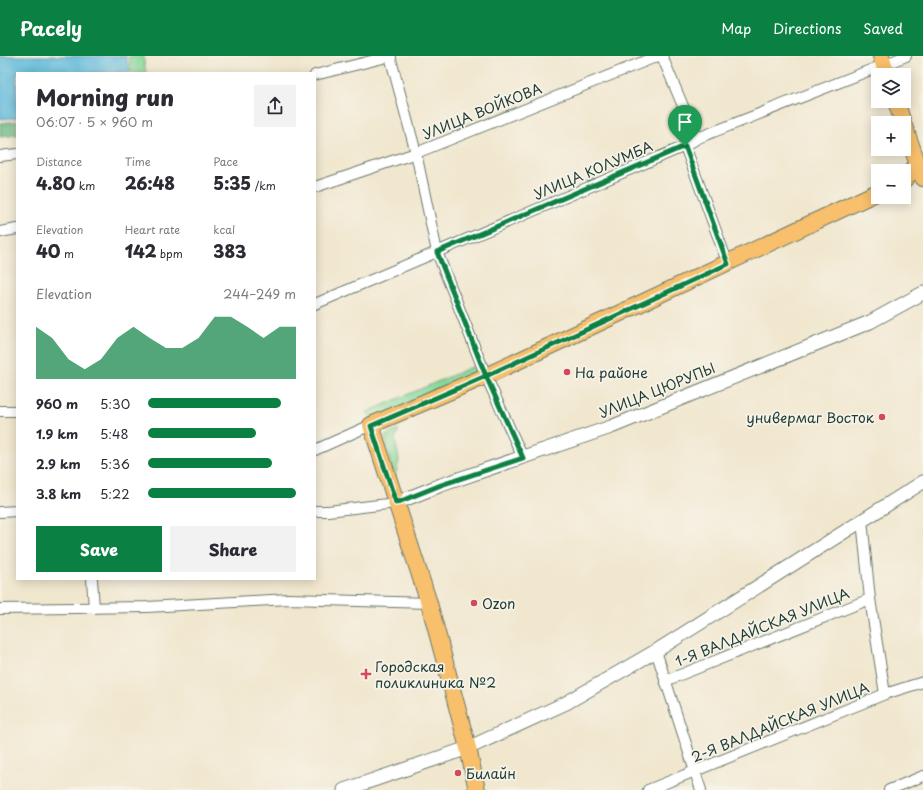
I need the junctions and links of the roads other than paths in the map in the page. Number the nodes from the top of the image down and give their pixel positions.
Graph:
1 (390, 56) edge
2 (658, 56) edge
3 (662, 56) edge
4 (906, 56) edge
5 (884, 66) edge
6 (316, 75) edge
7 (698, 138) junction
8 (685, 146) junction
9 (911, 146) edge
10 (416, 152) junction
11 (16, 154) edge
12 (0, 156) edge
13 (920, 172) edge
14 (911, 176) edge
15 (316, 187) edge
16 (871, 195) edge
17 (16, 229) edge
18 (0, 232) edge
19 (437, 252) junction
20 (728, 264) junction
21 (923, 293) edge
22 (316, 304) edge
23 (486, 376) junction
24 (0, 411) edge
25 (16, 411) edge
26 (371, 426) junction
27 (316, 450) edge
28 (523, 458) junction
29 (923, 482) edge
30 (396, 503) junction
31 (316, 511) edge
32 (0, 512) edge
33 (16, 512) edge
34 (862, 520) junction
35 (92, 580) edge
36 (870, 599) junction
37 (429, 603) junction
38 (94, 608) junction
39 (0, 609) edge
40 (656, 651) junction
41 (665, 680) junction
42 (923, 682) edge
43 (885, 694) junction
44 (468, 748) junction
45 (695, 770) junction
46 (923, 776) edge
47 (344, 790) edge
48 (477, 790) edge
49 (648, 790) edge
50 (701, 790) edge
51 (889, 790) edge

1 - 6 street
1 - 10 street
2 - 10 street, УЛИЦА ВОЙКОВА
3 - 7 street
4 - 5 street, УЛИЦА КОЛУМБА
5 - 7 street, УЛИЦА КОЛУМБА
7 - 8 street, УЛИЦА КОЛУМБА
8 - 19 street, УЛИЦА КОЛУМБА
8 - 20 street
9 - 13 main road
10 - 15 street, УЛИЦА ВОЙКОВА
10 - 19 street
11 - 12 street
13 - 14 main road
16 - 20 main road
17 - 18 street
19 - 22 street, УЛИЦА КОЛУМБА
19 - 23 street
20 - 23 main road
21 - 28 street, УЛИЦА ЦЮРУПЫ
23 - 26 main road
23 - 28 street
24 - 25 street
26 - 27 street
26 - 30 main road
28 - 30 street, УЛИЦА ЦЮРУПЫ
29 - 34 street
30 - 31 street
30 - 37 main road
32 - 33 street
34 - 36 street
34 - 40 street
35 - 38 street
36 - 41 street, 1-Я ВАЛДАЙСКАЯ УЛИЦА
36 - 43 street
37 - 38 street
37 - 44 main road
38 - 39 street
40 - 41 street
40 - 44 street
41 - 45 street
42 - 43 street, 2-Я ВАЛДАЙСКАЯ УЛИЦА
43 - 45 street, 2-Я ВАЛДАЙСКАЯ УЛИЦА
44 - 47 street
44 - 48 main road
45 - 49 street, 2-Я ВАЛДАЙСКАЯ УЛИЦА
45 - 50 street
46 - 51 street

